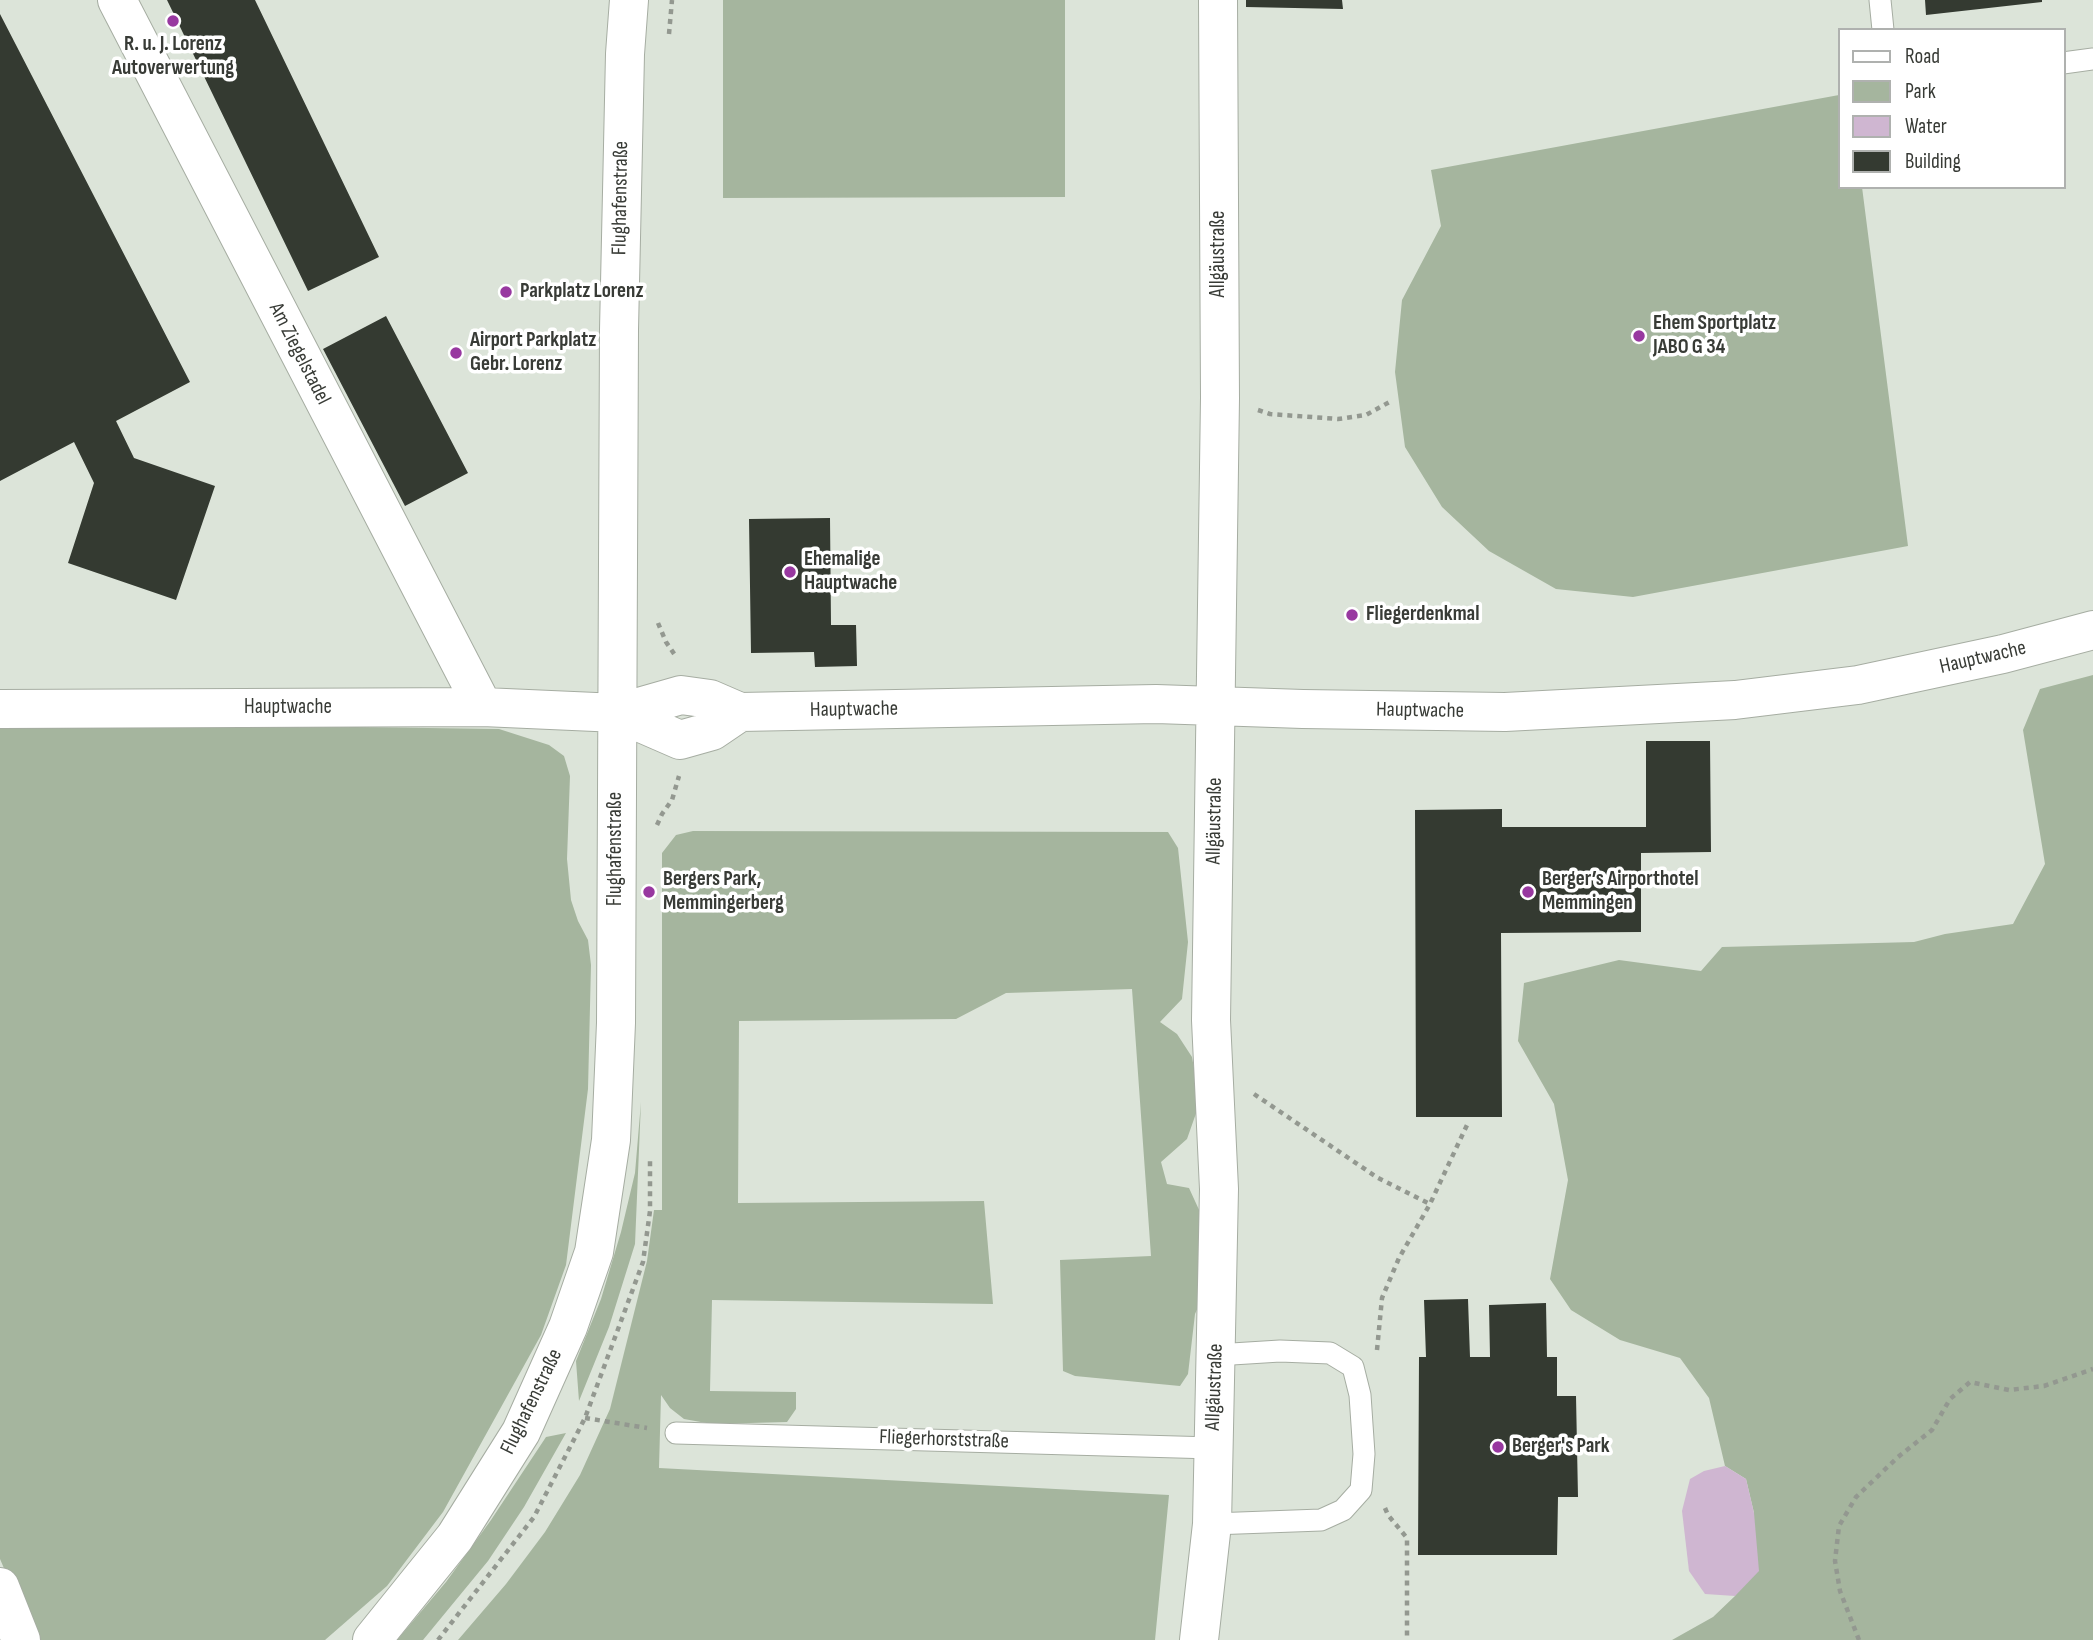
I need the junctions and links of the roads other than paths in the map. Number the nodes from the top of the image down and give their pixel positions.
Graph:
1 (117, 0) edge
2 (629, 0) edge
3 (1218, 0) edge
4 (1880, 0) edge
5 (1883, 28) edge
6 (2093, 60) edge
7 (2065, 63) edge
8 (2093, 630) edge
9 (1217, 706) junction
10 (483, 707) junction
11 (0, 709) edge
12 (618, 713) junction
13 (1216, 1355) junction
14 (676, 1433) road end
15 (1213, 1448) junction
16 (1212, 1524) junction
17 (0, 1587) edge
18 (371, 1638) edge
19 (21, 1640) edge
20 (1199, 1640) edge

1 - 10 street, Am Ziegelstadel
2 - 12 street, Flughafenstraße
3 - 9 street, Allgäustraße
4 - 5 lane
6 - 7 lane
8 - 9 street, Hauptwache
9 - 12 street, Hauptwache
9 - 13 street, Allgäustraße
10 - 11 street, Hauptwache
10 - 12 street, Hauptwache
12 - 18 street, Flughafenstraße
13 - 15 street, Allgäustraße
13 - 16 lane
14 - 15 lane, Fliegerhorststraße
15 - 16 street, Allgäustraße
16 - 20 street, Allgäustraße
17 - 19 street

